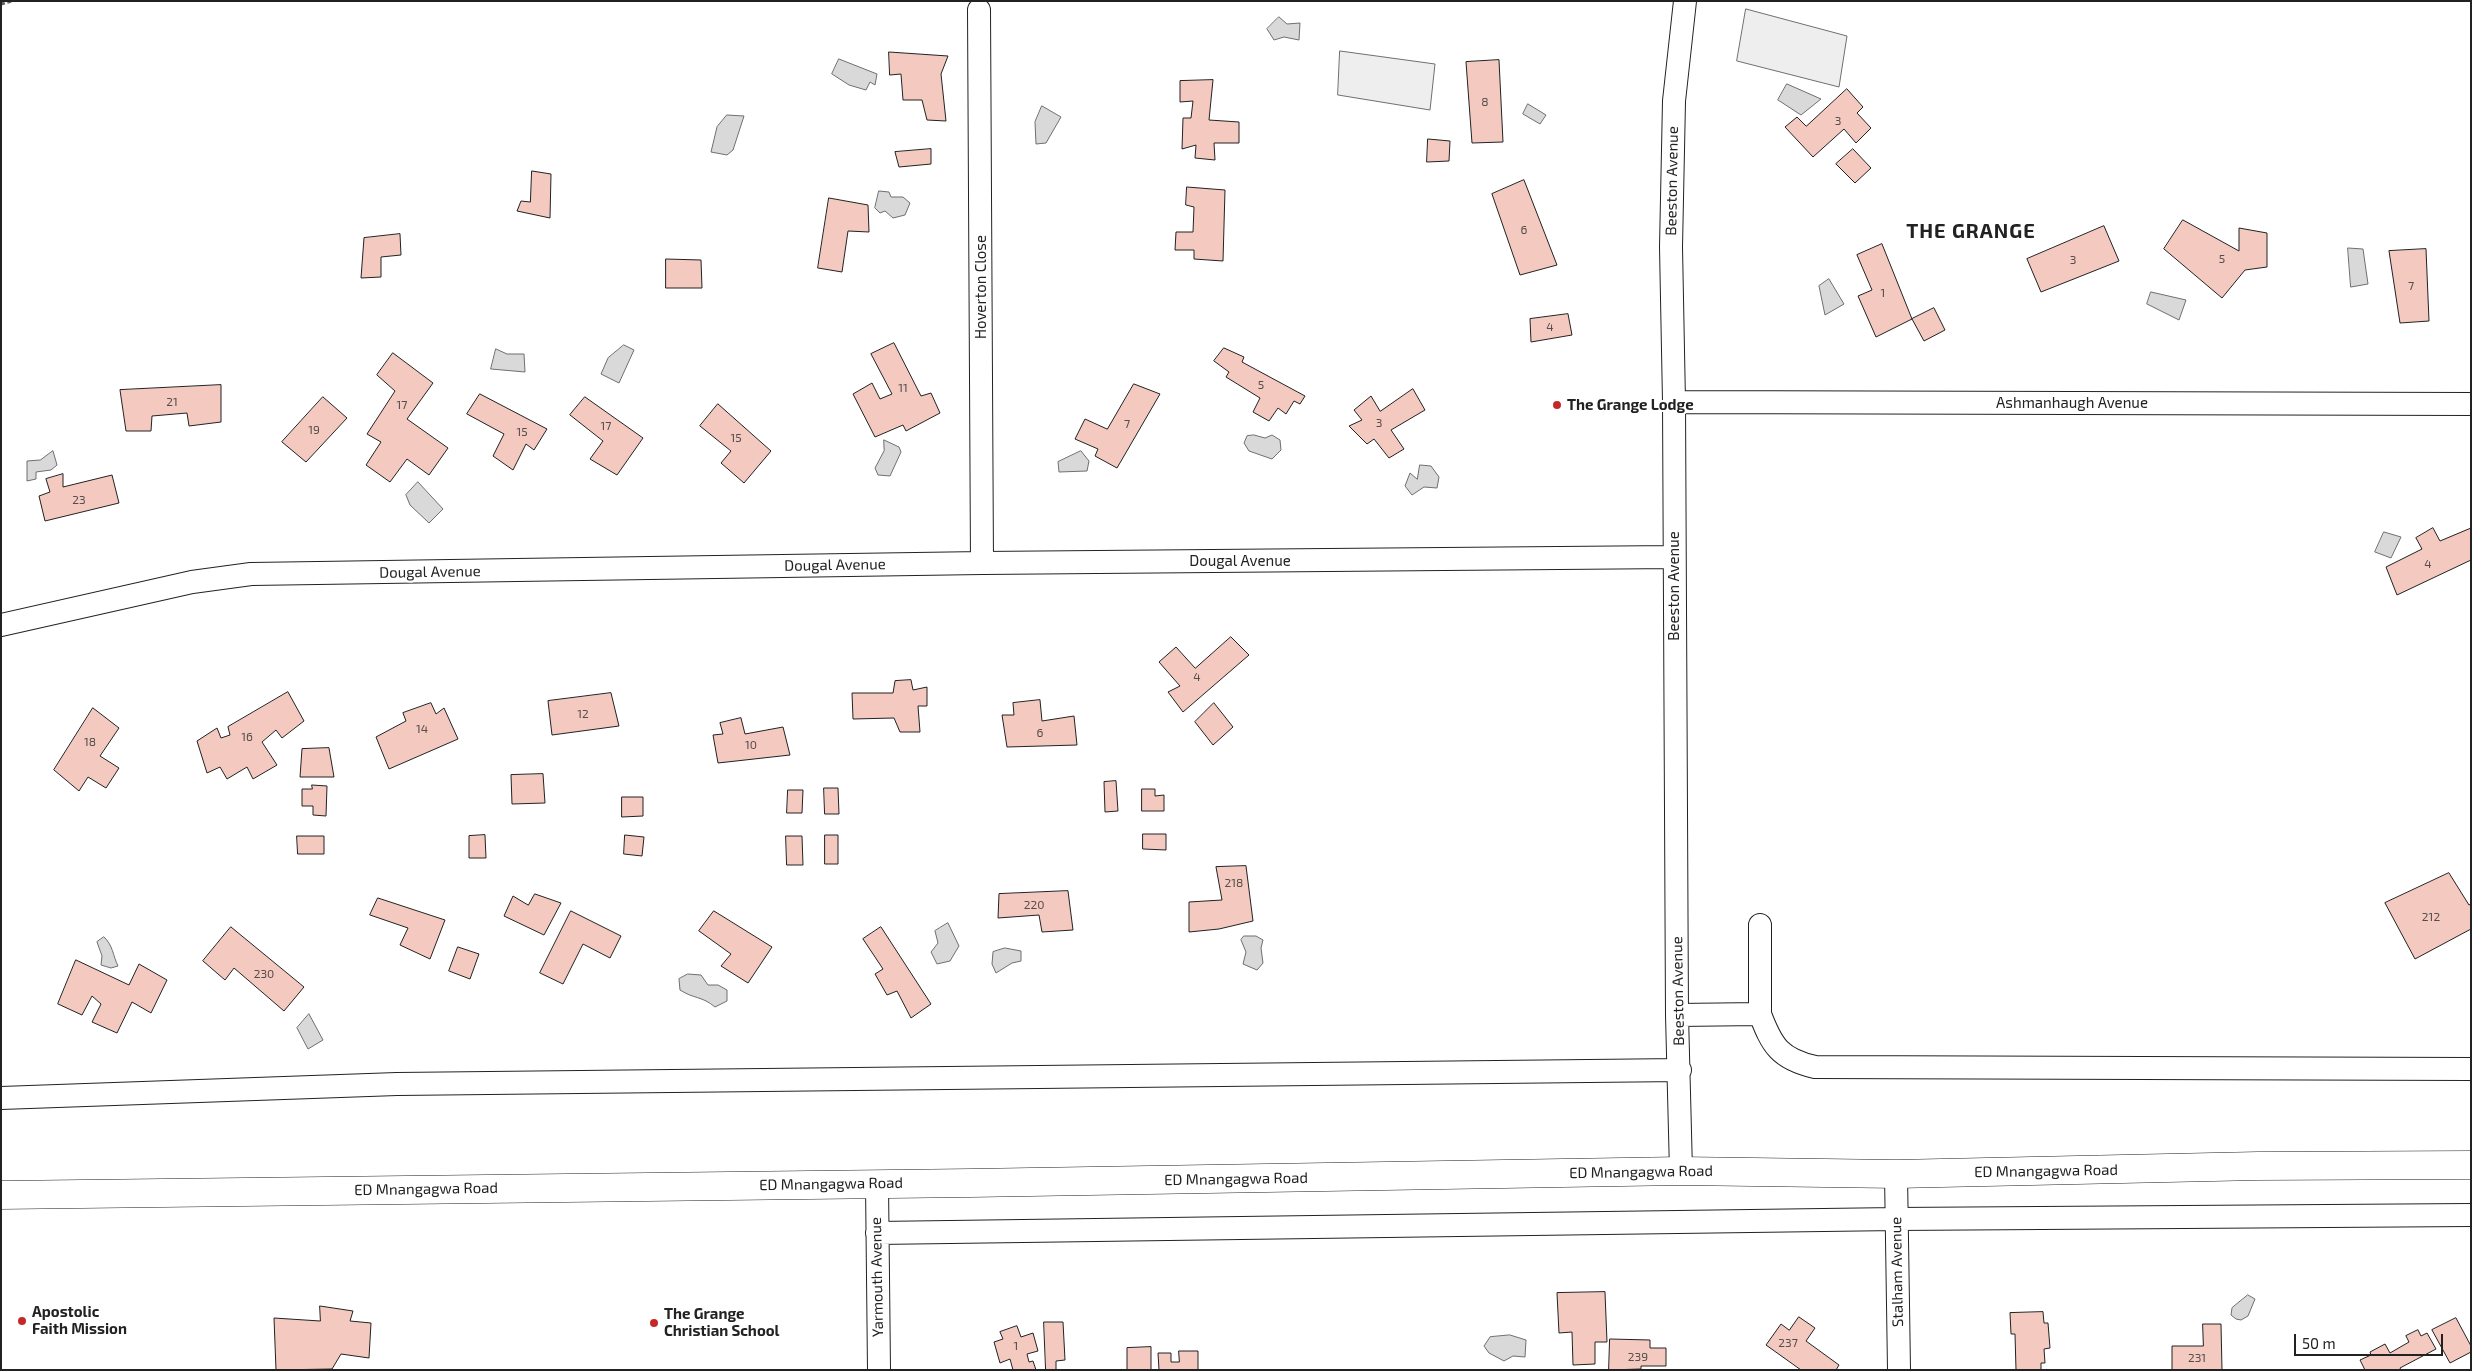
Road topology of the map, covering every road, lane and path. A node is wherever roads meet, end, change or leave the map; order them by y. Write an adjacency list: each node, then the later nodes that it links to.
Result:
1 (12, 1): 3 (path)
2 (1685, 1): 5 (street, Beeston Avenue)
3 (1, 4)
4 (979, 10): 8 (street, Hoverton Close)
5 (1674, 402): 6 (street, Ashmanhaugh Avenue); 7 (street, Beeston Avenue)
6 (2471, 404)
7 (1674, 558): 8 (street, Dougal Avenue); 12 (street, Beeston Avenue)
8 (982, 563): 9 (street, Dougal Avenue)
9 (1, 625)
10 (1760, 926): 11 (street)
11 (1760, 1014): 12 (street); 13 (street)
12 (1677, 1015): 14 (street, Beeston Avenue)
13 (2471, 1069)
14 (1680, 1070): 15 (street); 17 (street, Beeston Avenue)
15 (1, 1098)
16 (2471, 1165): 18 (highway, ED Mnangagwa Road)
17 (1681, 1171): 18 (highway, ED Mnangagwa Road); 19 (highway, ED Mnangagwa Road)
18 (1896, 1174): 22 (street, Stalham Avenue)
19 (877, 1184): 20 (highway, ED Mnangagwa Road); 23 (street, Yarmouth Avenue)
20 (1, 1195)
21 (2471, 1215): 22 (street)
22 (1896, 1219): 23 (street); 25 (street, Stalham Avenue)
23 (877, 1233): 24 (street, Yarmouth Avenue)
24 (879, 1370)
25 (1899, 1370)

